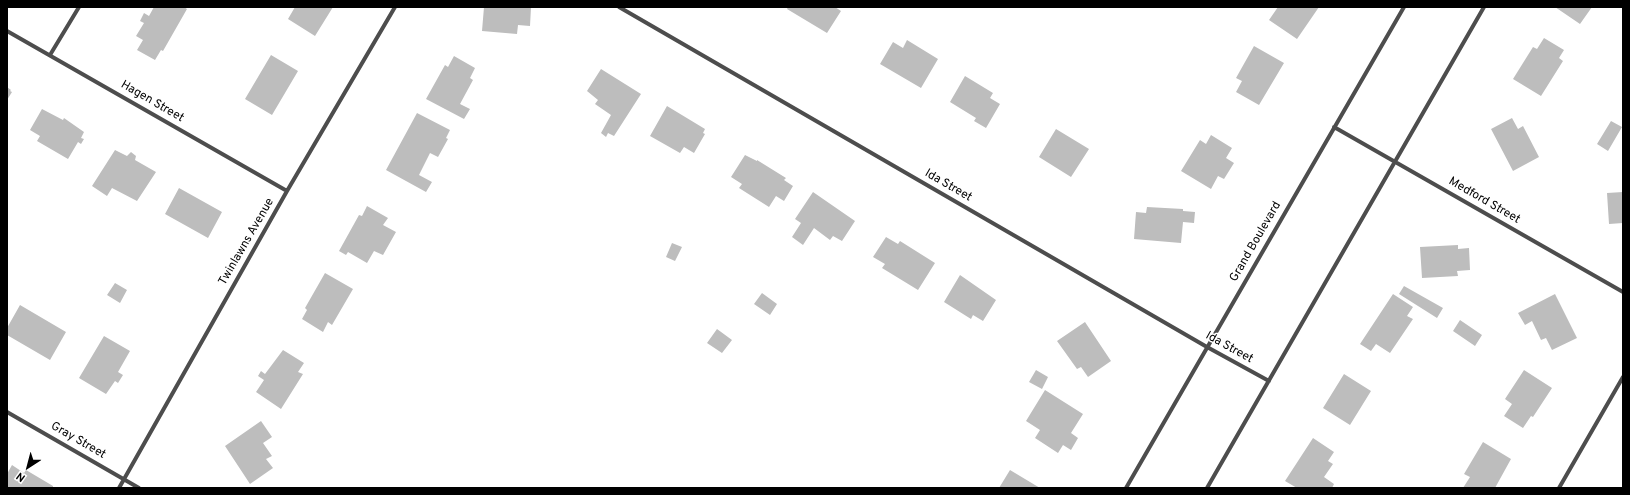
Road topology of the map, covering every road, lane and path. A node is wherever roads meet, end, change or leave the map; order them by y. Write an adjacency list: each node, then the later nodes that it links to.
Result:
1 (79, 7): 7 (street)
2 (395, 7): 10 (street, Twinlawns Avenue)
3 (619, 7): 12 (street, Ida Street)
4 (1404, 7): 8 (street, Grand Boulevard)
5 (1484, 7): 9 (street)
6 (7, 31): 7 (street, Hagen Street)
7 (50, 55): 10 (street, Hagen Street)
8 (1334, 127): 9 (street, Medford Street); 12 (street, Grand Boulevard)
9 (1394, 161): 11 (street, Medford Street); 14 (street)
10 (287, 191): 16 (street, Twinlawns Avenue)
11 (1623, 292)
12 (1207, 347): 14 (street, Ida Street); 19 (street, Grand Boulevard)
13 (1623, 377): 21 (street)
14 (1269, 381): 20 (street)
15 (7, 412): 16 (street, Gray Street)
16 (124, 479): 17 (street, Twinlawns Avenue); 18 (street, Gray Street)
17 (119, 488)
18 (138, 488)
19 (1126, 488)
20 (1207, 488)
21 (1559, 488)

